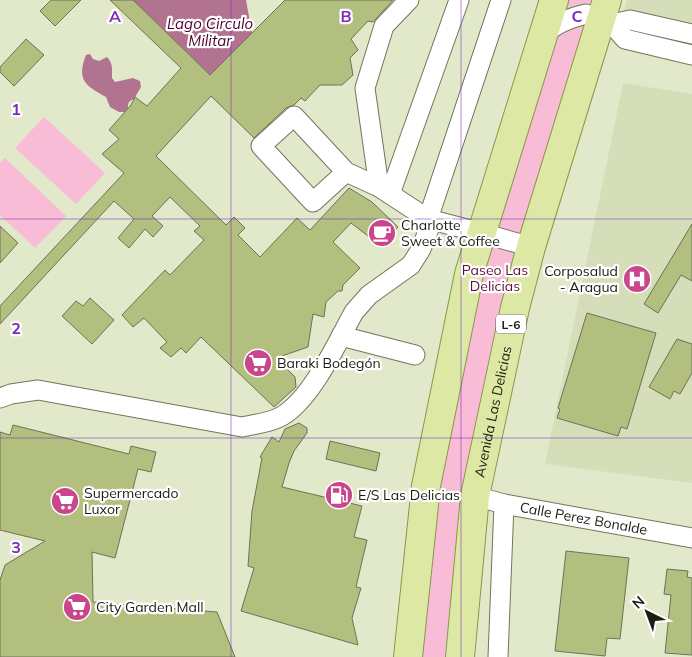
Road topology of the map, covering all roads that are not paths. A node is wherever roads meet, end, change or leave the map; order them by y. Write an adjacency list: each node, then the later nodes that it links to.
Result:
1 (409, 0): 10 (street)
2 (459, 0): 10 (street)
3 (501, 0): 11 (street)
4 (554, 0): 6 (main road)
5 (596, 12): 6 (street); 7 (street); 8 (street); 13 (main road, Avenida Las Delicias / L-6)
6 (545, 34): 12 (main road)
7 (692, 34)
8 (692, 55)
9 (346, 172): 9 (street); 10 (street)
10 (385, 191): 11 (street)
11 (430, 220): 12 (street); 14 (street)
12 (482, 233): 13 (street); 20 (main road)
13 (531, 247): 17 (main road, Avenida Las Delicias / L-6)
14 (341, 336): 15 (street); 16 (street)
15 (415, 355)
16 (0, 398)
17 (475, 496): 18 (street, Calle Perez Bonalde); 21 (main road, Avenida Las Delicias / L-6)
18 (504, 504): 19 (street, Calle Perez Bonalde); 22 (street)
19 (692, 538)
20 (408, 657)
21 (460, 657)
22 (498, 657)

